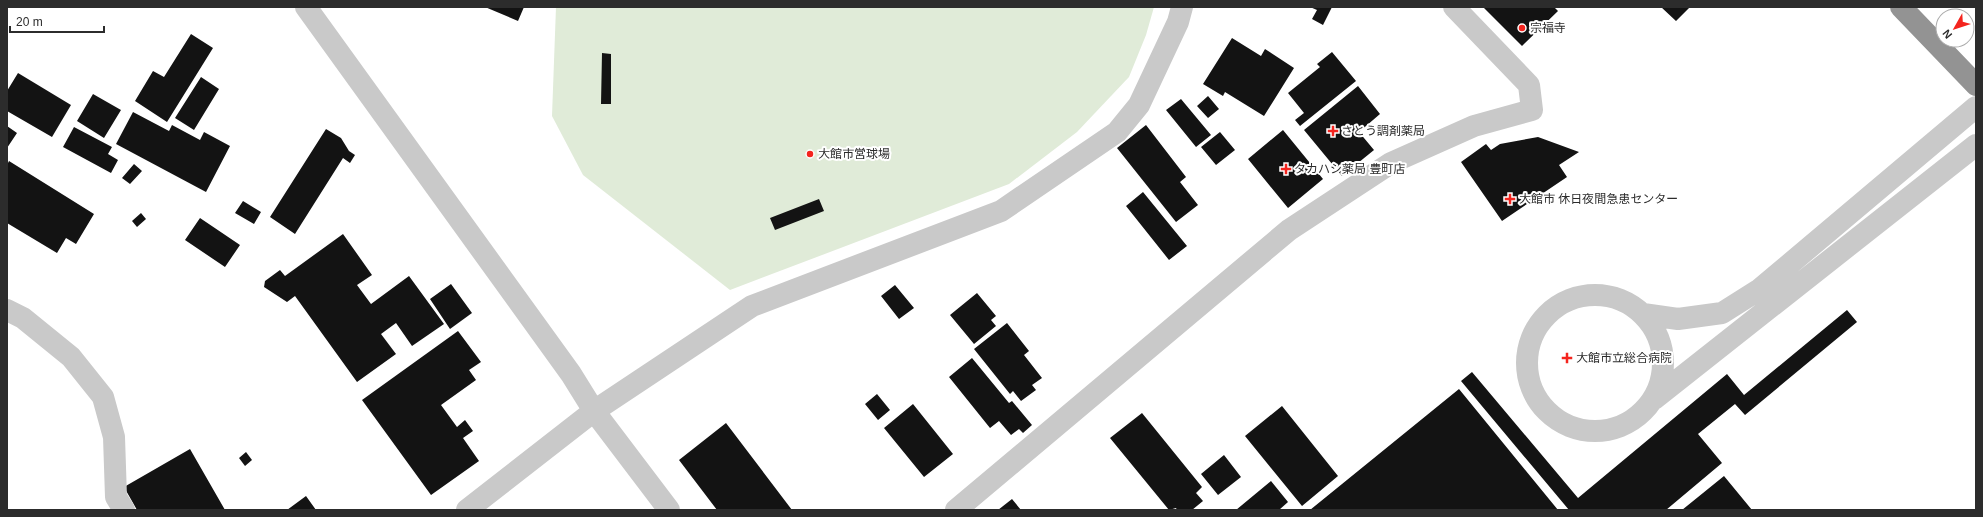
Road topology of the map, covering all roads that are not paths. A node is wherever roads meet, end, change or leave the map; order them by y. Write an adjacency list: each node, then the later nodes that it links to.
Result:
1 (306, 7): 11 (street)
2 (1182, 7): 11 (street)
3 (1454, 7): 15 (street)
4 (1901, 7): 5 (highway)
5 (1976, 85)
6 (1976, 107): 9 (street)
7 (1976, 145): 10 (street)
8 (7, 310): 12 (street)
9 (1643, 314): 10 (street); 10 (street)
10 (1651, 402)
11 (594, 411): 13 (street); 14 (street)
12 (124, 510)
13 (467, 510)
14 (669, 510)
15 (956, 510)

